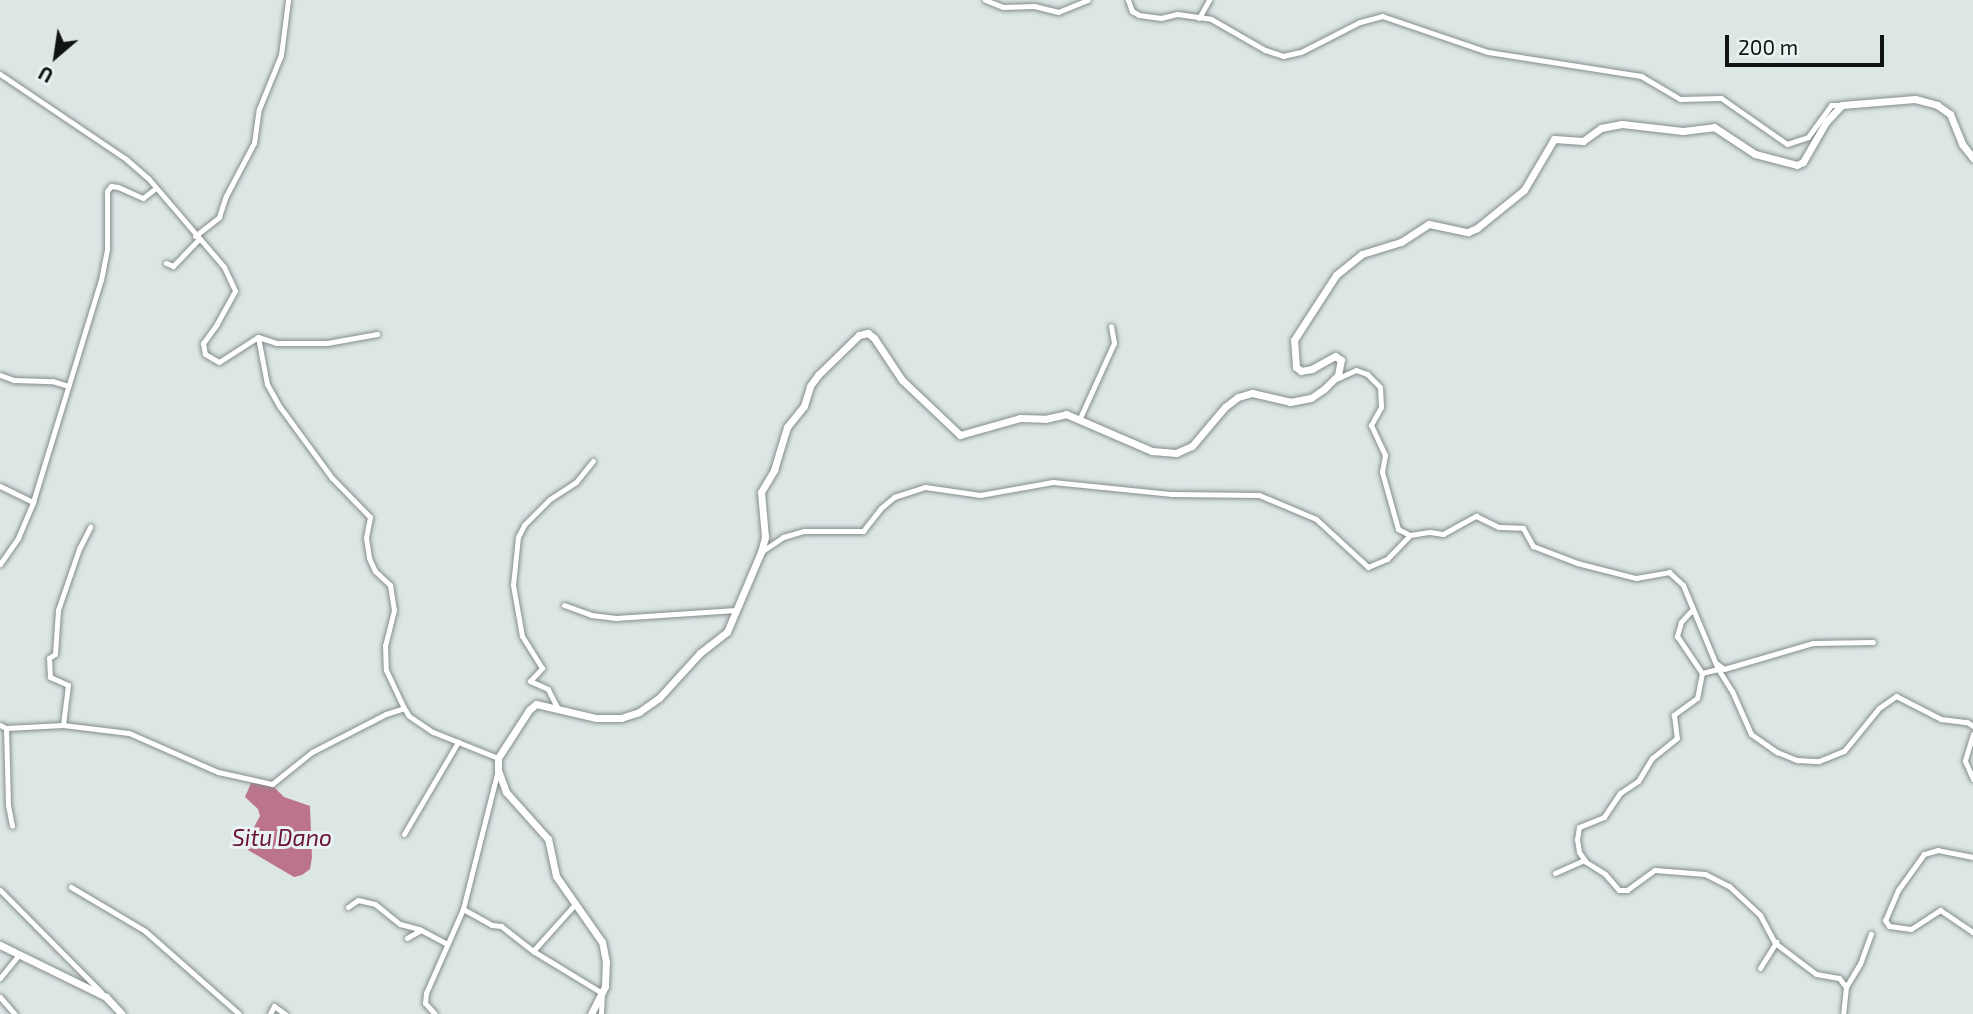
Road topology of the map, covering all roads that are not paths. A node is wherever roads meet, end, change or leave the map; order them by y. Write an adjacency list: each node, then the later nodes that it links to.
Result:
1 (288, 0): 11 (street)
2 (985, 0): 3 (street)
3 (1088, 0)
4 (1128, 0): 6 (street)
5 (1209, 0): 6 (street)
6 (1199, 18): 8 (street)
7 (0, 74): 10 (street)
8 (1842, 104): 9 (street); 17 (street)
9 (1973, 158)
10 (156, 188): 11 (street); 18 (street)
11 (197, 238): 12 (street); 15 (street)
12 (166, 263)
13 (1111, 326): 19 (street)
14 (377, 334): 15 (street)
15 (258, 337): 34 (street)
16 (0, 375): 18 (street)
17 (1334, 380): 19 (street); 24 (street)
18 (68, 386): 22 (street)
19 (1080, 418): 25 (street)
20 (593, 461): 35 (street)
21 (0, 486): 22 (street)
22 (33, 502): 26 (street)
23 (90, 527): 37 (street)
24 (1410, 535): 25 (street); 28 (street)
25 (761, 552): 29 (street)
26 (0, 564)
27 (564, 606): 29 (street)
28 (1693, 608): 31 (street); 33 (street)
29 (737, 610): 35 (street)
30 (1873, 642): 31 (street)
31 (1710, 651): 32 (street)
32 (1718, 669): 33 (street); 36 (street)
33 (1702, 673): 49 (street)
34 (404, 708): 37 (street); 40 (street)
35 (558, 709): 41 (street)
36 (1972, 724)
37 (62, 725): 38 (street)
38 (3, 726): 45 (street)
39 (1973, 733): 43 (street)
40 (458, 742): 41 (street); 47 (street)
41 (498, 758): 42 (street)
42 (498, 770): 53 (street); 55 (street)
43 (1973, 779)
44 (0, 800): 45 (street)
45 (8, 800): 46 (street)
46 (12, 826)
47 (404, 834)
48 (1973, 857): 57 (street)
49 (1584, 860): 50 (street); 60 (street)
50 (1555, 873)
51 (71, 887): 73 (street)
52 (0, 890): 70 (street)
53 (576, 903): 63 (street); 68 (street)
54 (348, 907): 56 (street)
55 (463, 909): 61 (street); 63 (street)
56 (421, 930): 59 (street); 61 (street)
57 (1973, 932)
58 (1871, 934): 67 (street)
59 (407, 938)
60 (1776, 942): 65 (street); 67 (street)
61 (447, 944): 76 (street)
62 (0, 945): 64 (street)
63 (533, 951): 68 (street)
64 (18, 956): 66 (street); 70 (street)
65 (1760, 968)
66 (0, 978)
67 (1846, 987): 79 (street)
68 (602, 993): 77 (street); 78 (street)
69 (0, 997): 71 (street)
70 (106, 997): 72 (street)
71 (15, 1014)
72 (122, 1014)
73 (239, 1014)
74 (270, 1014): 75 (street)
75 (285, 1014)
76 (435, 1014)
77 (592, 1014)
78 (601, 1014)
79 (1843, 1014)

